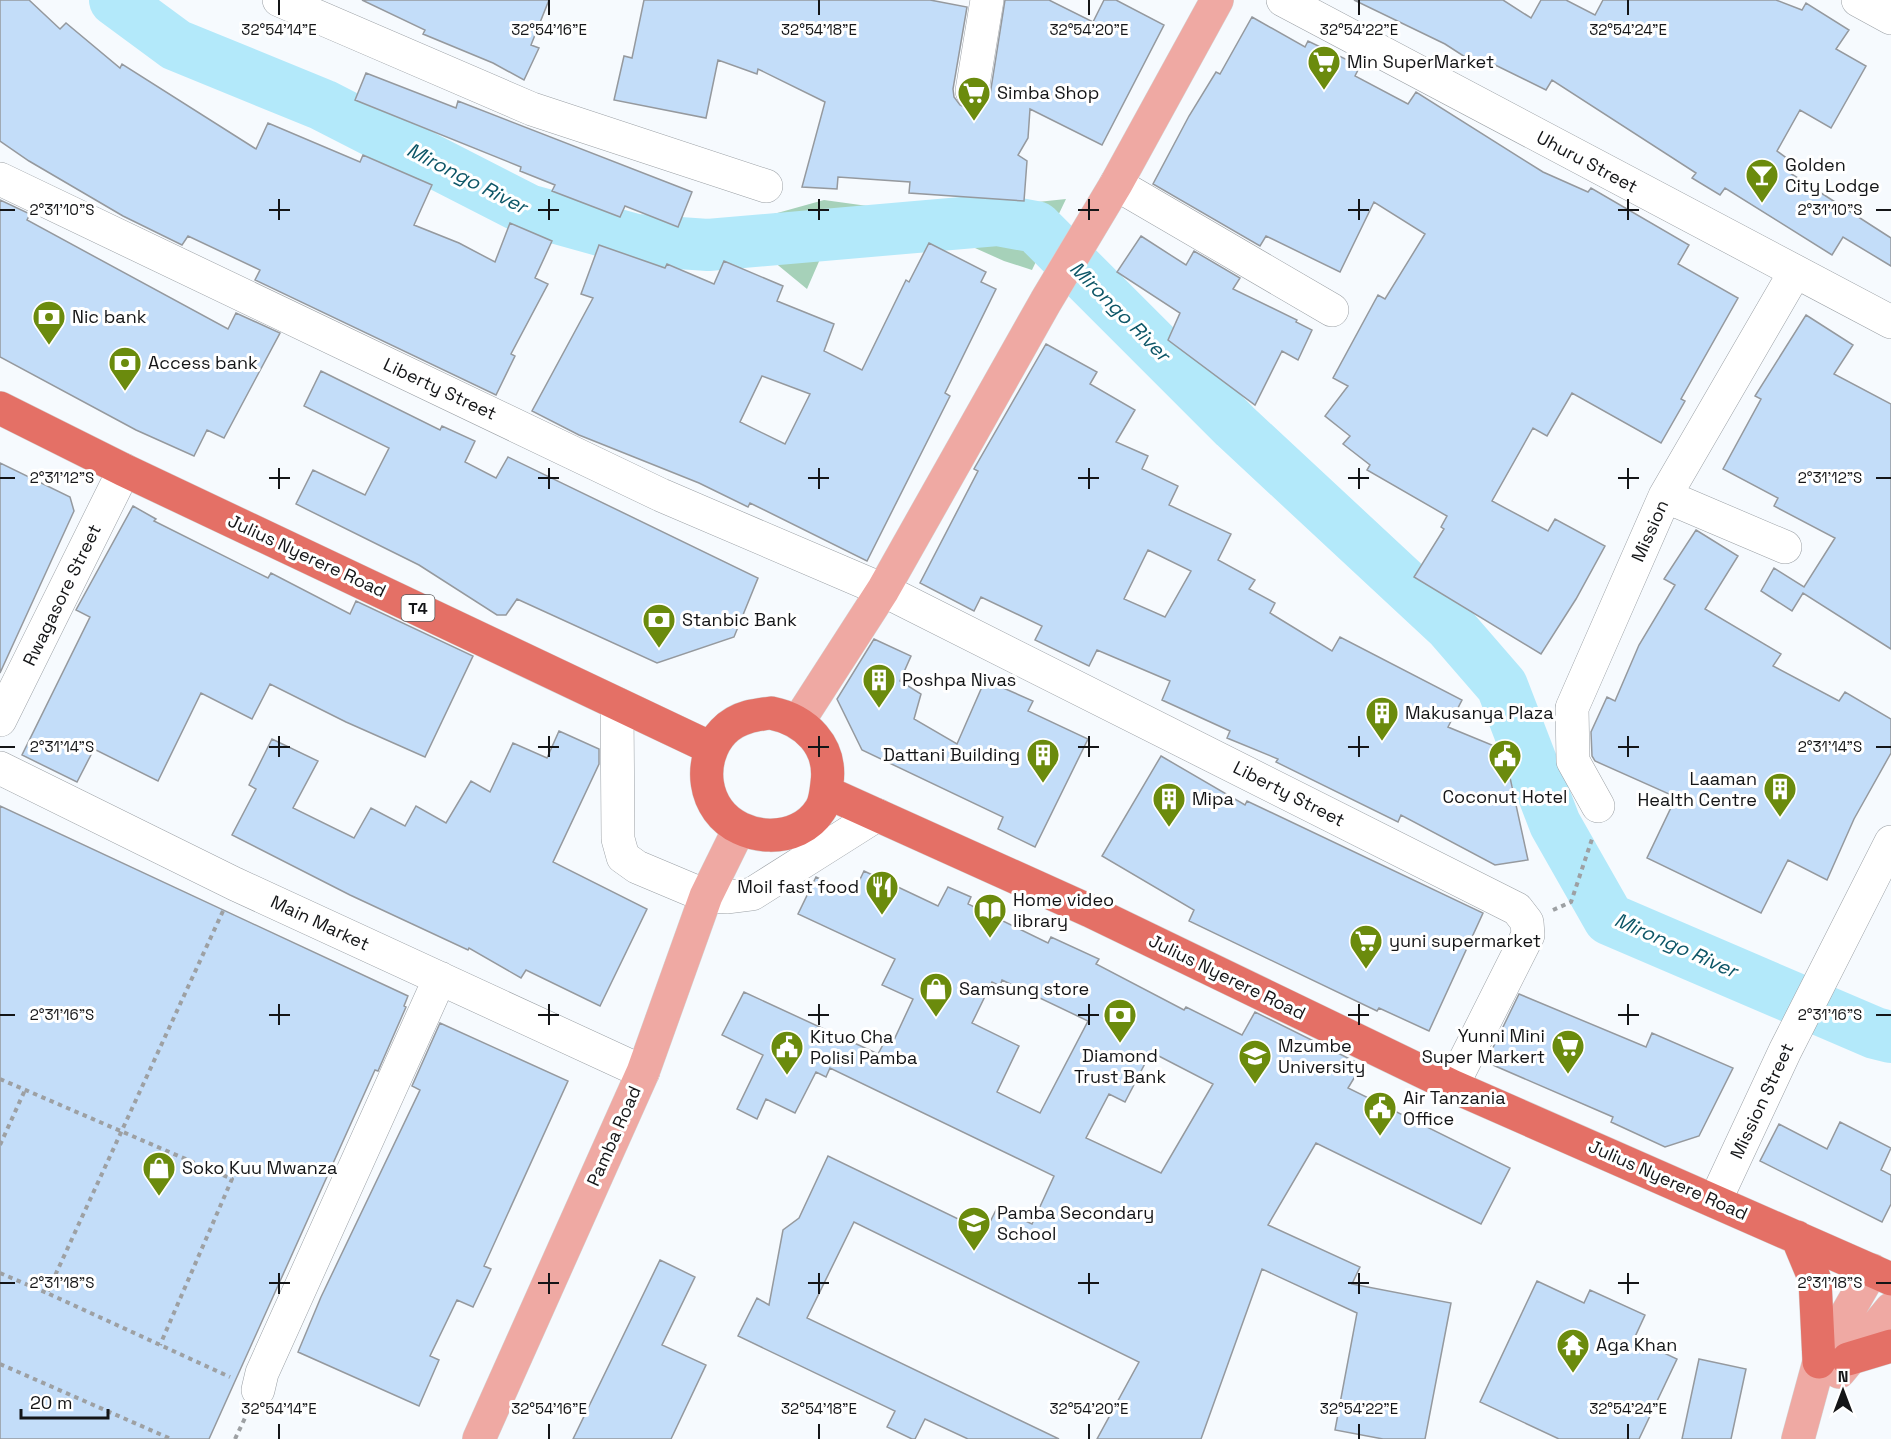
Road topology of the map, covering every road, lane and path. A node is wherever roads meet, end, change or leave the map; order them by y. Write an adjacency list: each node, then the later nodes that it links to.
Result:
1 (279, 0): 10 (street)
2 (987, 0): 7 (street)
3 (1217, 0): 9 (main road)
4 (1283, 0): 11 (street, Uhuru Street)
5 (1858, 0): 6 (street)
6 (1891, 18)
7 (972, 91)
8 (0, 179): 18 (street, Liberty Street)
9 (1116, 184): 12 (street); 18 (main road)
10 (766, 186)
11 (1795, 272): 13 (street, Uhuru Street); 16 (street, Mission)
12 (1332, 310)
13 (1891, 322)
14 (0, 408): 15 (highway, Julius Nyerere Road / T4)
15 (124, 470): 19 (highway, Julius Nyerere Road / T4); 20 (street, Rwagasore Street)
16 (1665, 496): 17 (street); 25 (street, Mission)
17 (1785, 547)
18 (884, 590): 21 (main road); 36 (street, Liberty Street)
19 (617, 704): 22 (highway, Julius Nyerere Road / T4); 31 (street)
20 (0, 720)
21 (798, 722): 22 (highway); 24 (highway)
22 (711, 748): 27 (highway)
23 (0, 768): 30 (street, Main Market)
24 (826, 792): 26 (highway, Julius Nyerere Road); 27 (highway)
25 (1598, 806)
26 (877, 815): 31 (street); 36 (highway, Julius Nyerere Road)
27 (739, 829): 31 (main road, Pamba Road)
28 (1593, 839): 32 (path)
29 (1891, 842): 40 (street, Mission Street)
30 (236, 884): 33 (street, Main Market); 38 (path)
31 (706, 896): 34 (main road, Pamba Road)
32 (1571, 902)
33 (440, 978): 34 (street, Main Market); 50 (street)
34 (642, 1072): 53 (main road, Pamba Road)
35 (0, 1079): 37 (path)
36 (1452, 1086): 40 (highway, Julius Nyerere Road)
37 (25, 1090): 38 (path); 39 (path)
38 (121, 1132): 44 (path); 46 (path)
39 (0, 1145)
40 (1714, 1201): 41 (highway, Julius Nyerere Road)
41 (1797, 1237): 43 (highway, Julius Nyerere Road); 48 (highway)
42 (0, 1273): 44 (path)
43 (1882, 1275): 48 (main road)
44 (46, 1293): 46 (path)
45 (1891, 1309): 48 (main road)
46 (160, 1345): 50 (path)
47 (1891, 1346): 48 (highway)
48 (1833, 1360): 54 (main road)
49 (0, 1364): 51 (path)
50 (258, 1390): 52 (path)
51 (171, 1439)
52 (235, 1439)
53 (479, 1439)
54 (1798, 1439)

